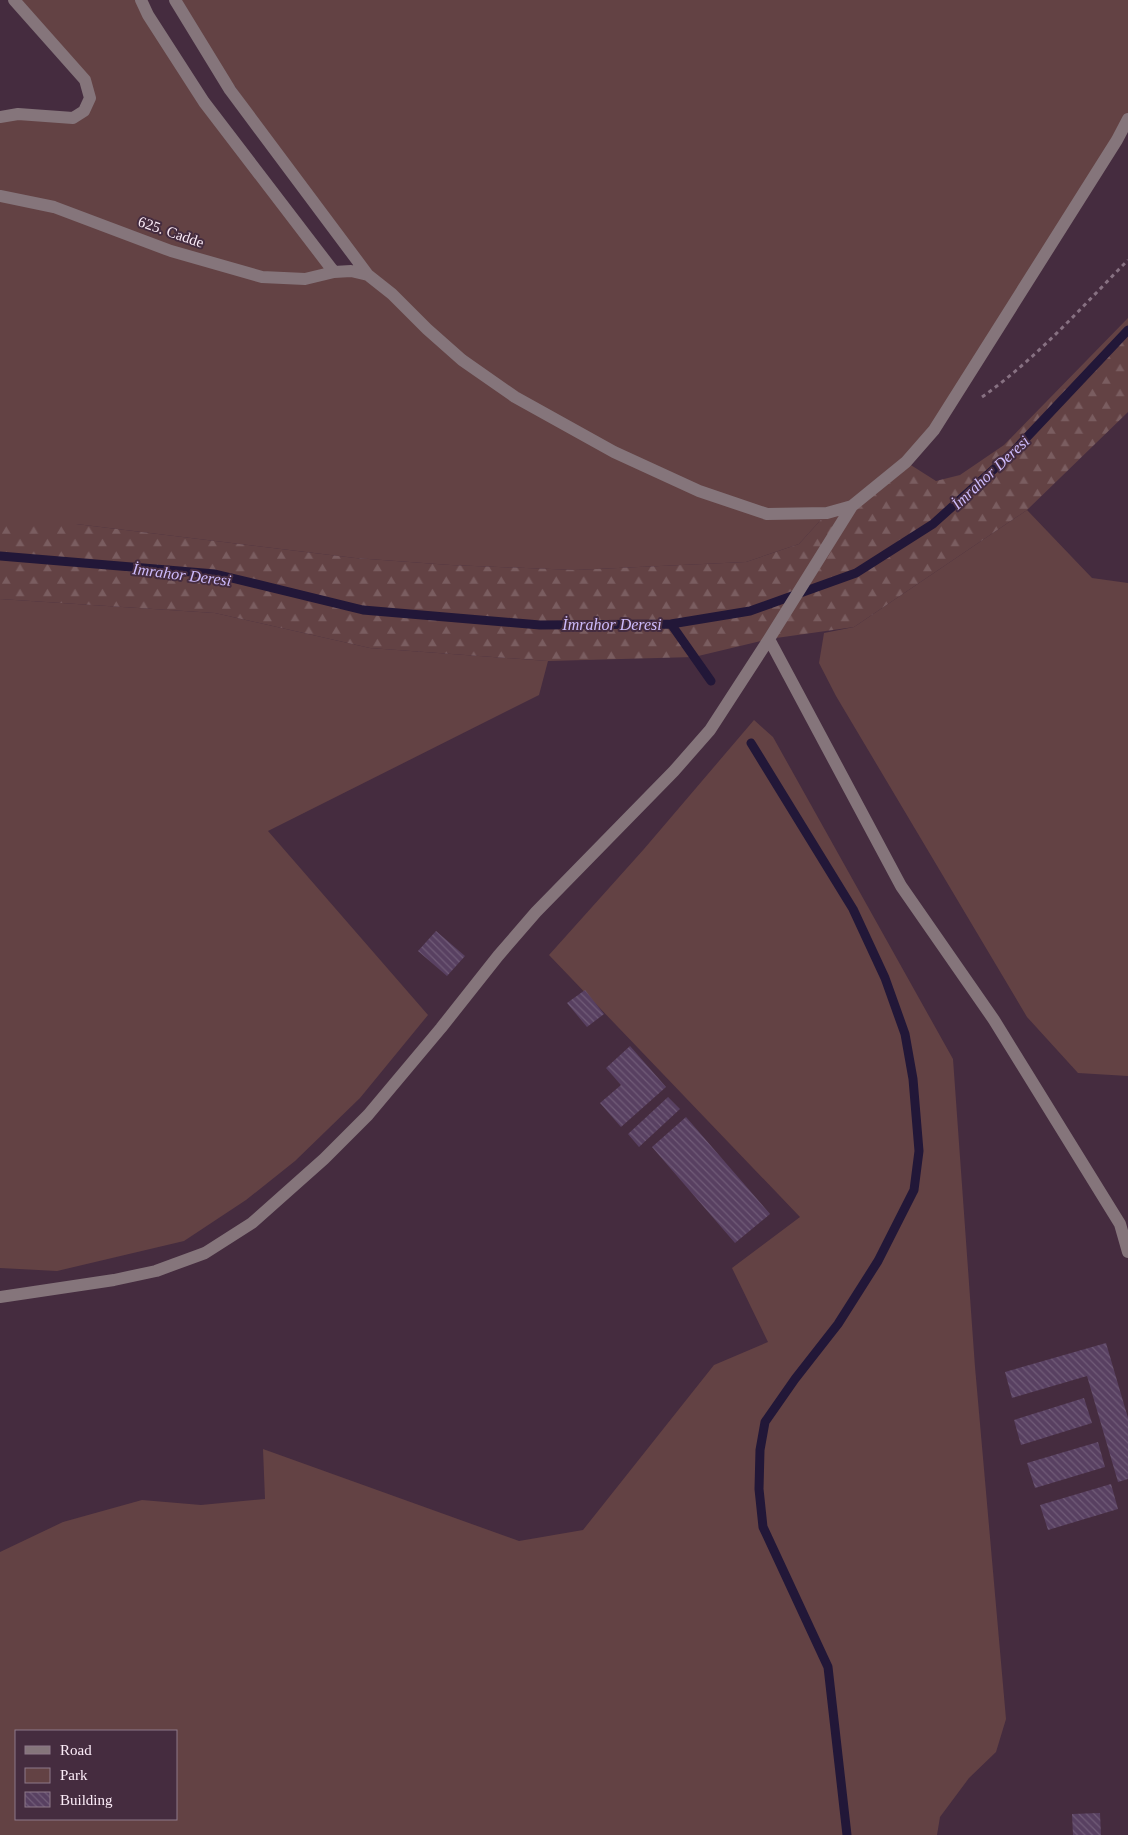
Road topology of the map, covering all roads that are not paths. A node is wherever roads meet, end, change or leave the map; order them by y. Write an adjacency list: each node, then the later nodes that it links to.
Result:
1 (14, 0): 4 (street)
2 (141, 0): 7 (street)
3 (175, 0): 8 (street)
4 (0, 117)
5 (1128, 119): 9 (street)
6 (0, 196): 7 (street, 625. Cadde)
7 (334, 272): 8 (street, 625. Cadde)
8 (368, 275): 9 (street)
9 (852, 506): 10 (street)
10 (769, 639): 11 (street); 12 (street)
11 (1128, 1252)
12 (0, 1297)

